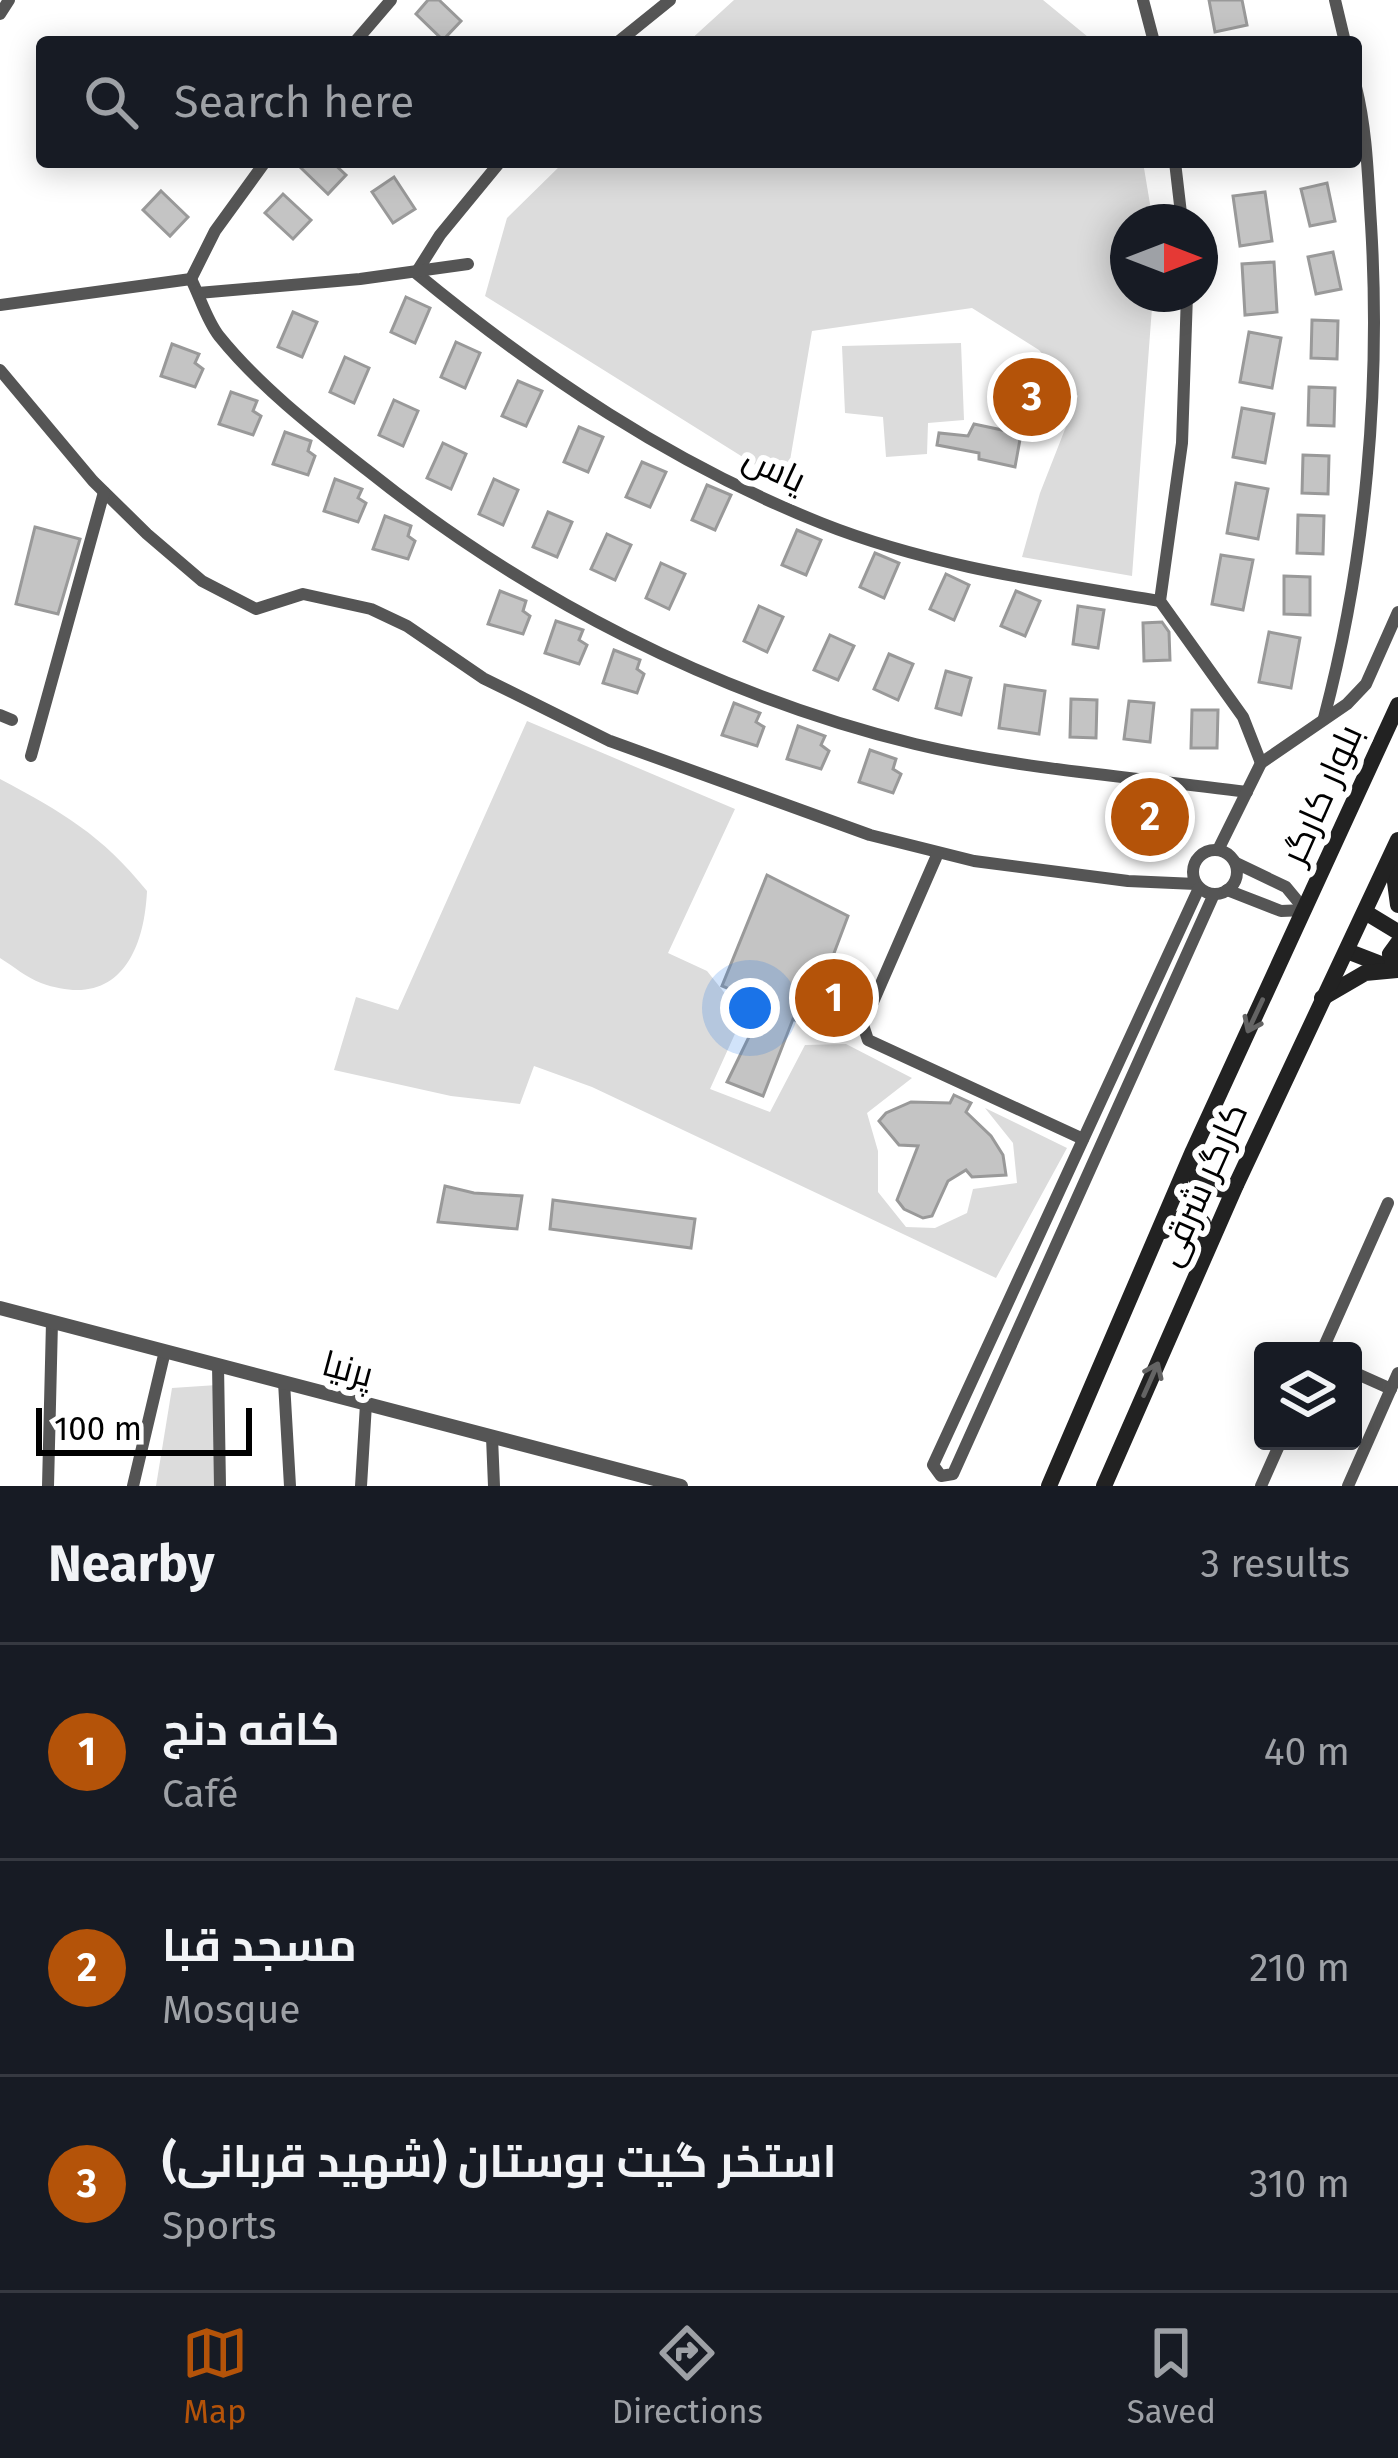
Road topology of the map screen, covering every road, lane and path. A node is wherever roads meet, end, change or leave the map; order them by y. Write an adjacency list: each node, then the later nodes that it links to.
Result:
1 (9, 0): 6 (street)
2 (391, 0): 7 (street)
3 (670, 0): 8 (street)
4 (1143, 0): 9 (street)
5 (1335, 0): 10 (street)
6 (0, 14)
7 (360, 36)
8 (625, 36)
9 (1152, 36)
10 (1344, 36)
11 (1362, 134): 26 (street)
12 (261, 168): 18 (street)
13 (495, 168): 17 (street)
14 (1176, 168): 15 (street)
15 (1180, 204)
16 (468, 264): 17 (street)
17 (416, 273): 18 (street); 23 (street, یاس)
18 (195, 286): 19 (street); 29 (street)
19 (0, 305)
20 (1186, 312): 23 (street)
21 (0, 370): 22 (street)
22 (104, 492): 27 (street); 32 (street)
23 (1160, 601): 28 (street)
24 (1398, 611): 26 (street)
25 (1398, 705): 37 (main road, بلوار کارگر)
26 (1324, 718): 28 (street)
27 (31, 756)
28 (1261, 763): 29 (street)
29 (1247, 792): 31 (street)
30 (1395, 847): 36 (main road); 38 (main road)
31 (1218, 850): 33 (street); 34 (street)
32 (938, 853): 34 (street); 44 (street)
33 (1236, 863): 35 (street); 37 (street)
34 (1198, 886): 35 (street); 44 (street)
35 (1221, 892): 37 (street); 44 (street)
36 (1398, 905)
37 (1305, 910): 45 (main road, کارگر شرقی, one-way to 45)
38 (1365, 912): 39 (main road); 41 (main road, کارگر شرقی)
39 (1398, 932)
40 (1398, 944): 42 (main road)
41 (1347, 952): 42 (main road); 43 (main road, کارگر شرقی)
42 (1398, 970): 43 (main road)
43 (1322, 998): 46 (main road, کارگر شرقی)
44 (1083, 1139)
45 (1193, 1150): 46 (main road); 48 (main road, کارگر شرقی)
46 (1236, 1185): 49 (main road, کارگر شرقی)
47 (1388, 1203): 52 (street)
48 (1156, 1238): 49 (main road); 70 (main road, کارگر شرقی)
49 (1203, 1258): 71 (main road, کارگر شرقی, one-way to 49)
50 (0, 1308): 51 (street, پرنیا)
51 (52, 1322): 53 (street, پرنیا); 63 (street)
52 (1326, 1342)
53 (165, 1351): 54 (street, پرنیا); 64 (street)
54 (218, 1365): 57 (street, پرنیا); 65 (street)
55 (1398, 1373): 58 (street)
56 (1362, 1376): 58 (street)
57 (284, 1382): 59 (street, پرنیا); 66 (street)
58 (1391, 1389): 73 (street)
59 (366, 1404): 60 (street, پرنیا); 67 (street)
60 (492, 1437): 62 (street, پرنیا); 68 (street)
61 (1277, 1450): 72 (street)
62 (630, 1479): 69 (street, پرنیا)
63 (48, 1486)
64 (133, 1486)
65 (220, 1486)
66 (290, 1486)
67 (362, 1486)
68 (494, 1486)
69 (681, 1486)
70 (1048, 1486)
71 (1104, 1486)
72 (1261, 1486)
73 (1348, 1486)

